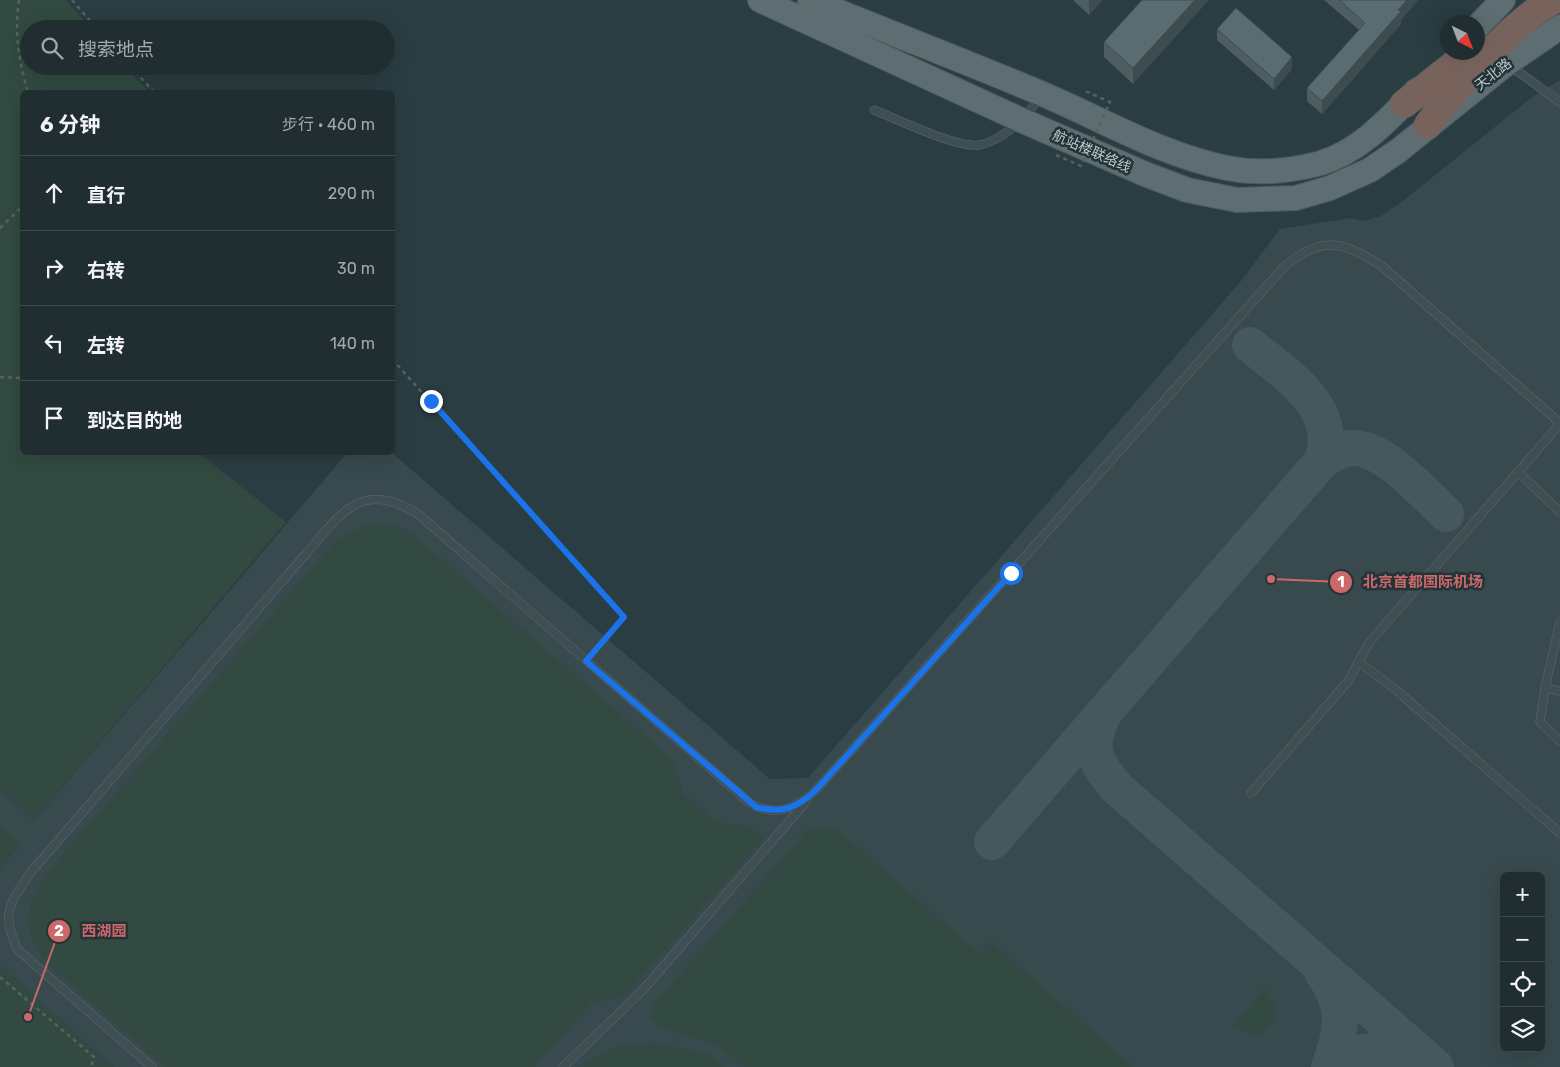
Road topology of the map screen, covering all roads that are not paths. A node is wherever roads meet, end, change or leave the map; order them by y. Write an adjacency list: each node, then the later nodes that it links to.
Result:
1 (760, 0): 15 (main road, 航站楼联络线)
2 (810, 0): 11 (main road)
3 (1554, 0): 4 (highway)
4 (1515, 9): 5 (main road); 7 (highway); 16 (highway)
5 (1485, 23)
6 (1560, 27): 10 (main road, 天北路)
7 (1485, 38)
8 (1445, 60): 13 (main road)
9 (1460, 60): 13 (highway)
10 (1506, 64): 12 (lane); 16 (main road, 天北路)
11 (1044, 95): 13 (main road); 15 (lane)
12 (1560, 102)
13 (1404, 104)
14 (874, 110): 15 (lane)
15 (1021, 120): 16 (main road, 航站楼联络线)
16 (1428, 125)
17 (1560, 423): 18 (lane); 25 (lane)
18 (1518, 472): 19 (lane); 21 (lane)
19 (1560, 512)
20 (1560, 622): 22 (lane)
21 (1359, 662): 26 (lane); 27 (lane)
22 (1544, 688): 23 (lane); 24 (lane)
23 (1560, 692)
24 (1560, 741)
25 (816, 790): 28 (lane); 29 (lane)
26 (1251, 793)
27 (1560, 833)
28 (152, 1067)
29 (563, 1067)

